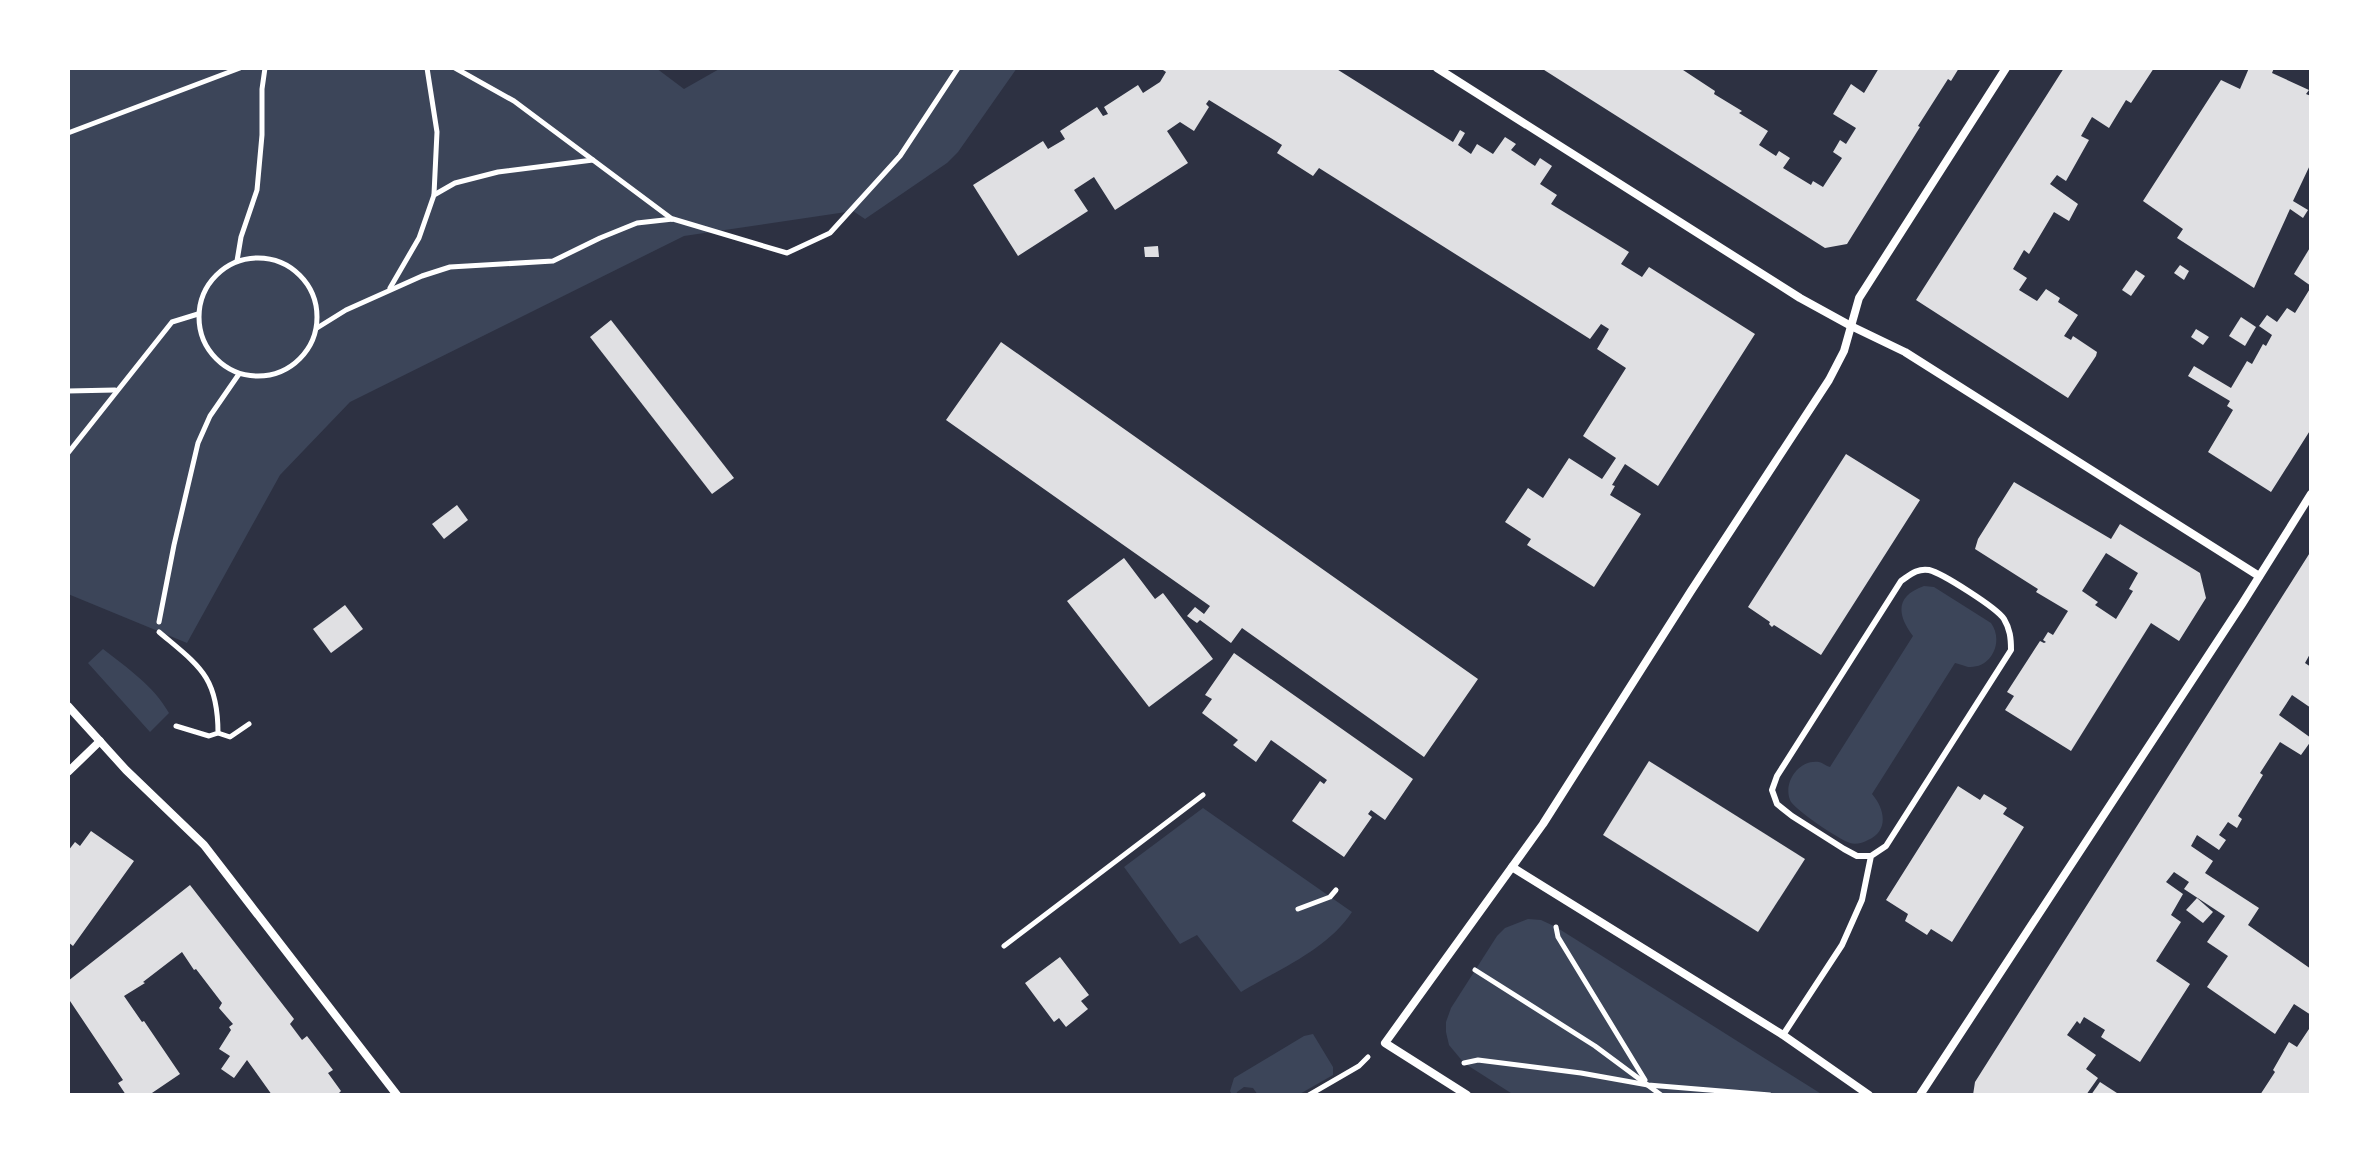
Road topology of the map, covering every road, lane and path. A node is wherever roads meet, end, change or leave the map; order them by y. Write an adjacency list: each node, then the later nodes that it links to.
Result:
1 (240, 68): 8 (path)
2 (265, 68): 12 (path)
3 (427, 68): 10 (path)
4 (455, 68): 9 (path)
5 (958, 68): 11 (path)
6 (1437, 68): 15 (street)
7 (2006, 68): 15 (street)
8 (68, 133)
9 (593, 160): 10 (path); 11 (path)
10 (434, 195): 13 (path)
11 (673, 219): 13 (path)
12 (237, 261): 14 (path); 16 (path)
13 (390, 289): 16 (path)
14 (198, 314): 17 (path); 18 (path)
15 (1851, 326): 22 (street); 33 (street)
16 (317, 328): 17 (path)
17 (239, 374): 23 (path)
18 (116, 390): 19 (path); 20 (path)
19 (68, 391)
20 (68, 453)
21 (2311, 494): 22 (street)
22 (2259, 576): 51 (street)
23 (159, 622)
24 (159, 632): 28 (path)
25 (69, 710): 29 (street)
26 (249, 724): 28 (path)
27 (176, 726): 28 (path)
28 (218, 733)
29 (100, 741): 30 (street); 44 (street)
30 (68, 772)
31 (1203, 795): 37 (path)
32 (1871, 856): 32 (lane); 39 (lane)
33 (1512, 867): 39 (street); 40 (street)
34 (1336, 890): 35 (path)
35 (1298, 909)
36 (1556, 927): 42 (path)
37 (1004, 946)
38 (1475, 970): 42 (path)
39 (1783, 1035): 50 (street)
40 (1385, 1043): 45 (path); 46 (street)
41 (1464, 1063): 42 (path)
42 (1648, 1085): 43 (path); 47 (path); 48 (path)
43 (1747, 1094): 49 (path)
44 (397, 1095)
45 (1309, 1095)
46 (1467, 1095)
47 (1654, 1095)
48 (1661, 1095)
49 (1770, 1095)
50 (1869, 1095)
51 (1920, 1095)

